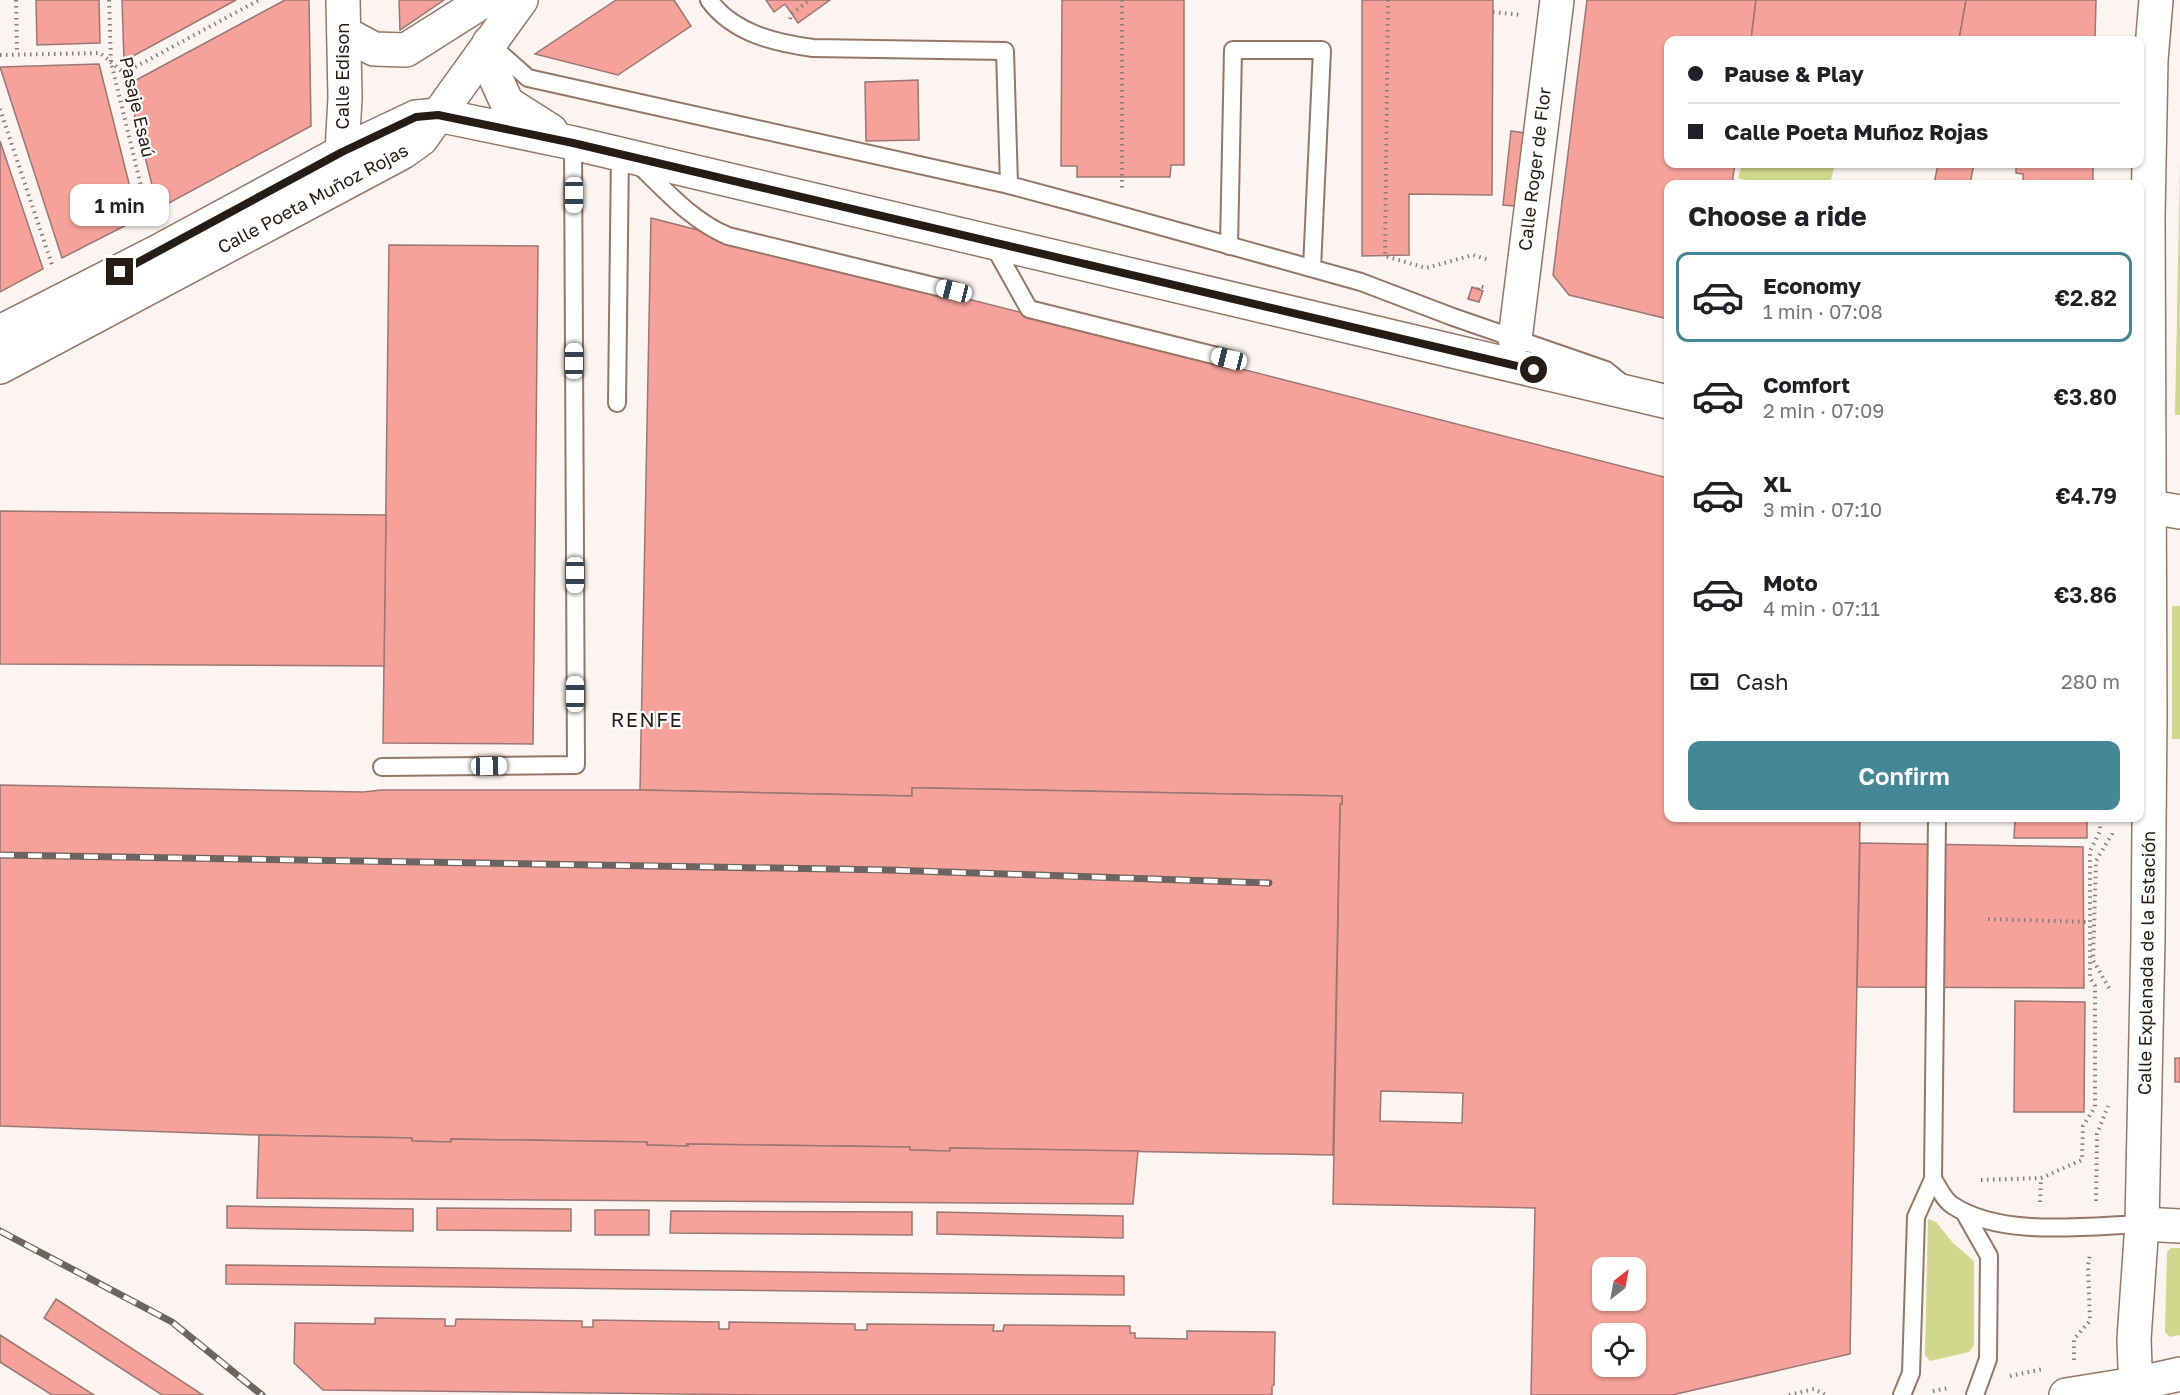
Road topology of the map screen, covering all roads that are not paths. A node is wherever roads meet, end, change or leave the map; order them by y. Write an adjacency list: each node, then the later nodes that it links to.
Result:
1 (343, 0): 7 (street, Calle Edison)
2 (486, 0): 7 (street)
3 (521, 0): 8 (street)
4 (709, 0): 13 (lane)
5 (1557, 0): 19 (street, Calle Roger de Flor)
6 (2156, 0): 24 (street, Calle Explanada de la Estación)
7 (344, 33): 11 (street, Calle Edison)
8 (489, 43): 9 (street); 10 (street); 13 (lane)
9 (438, 115): 10 (street); 11 (street, Calle Poeta Muñoz Rojas); 21 (street, Calle Poeta Muñoz Rojas)
10 (573, 143): 12 (street); 25 (lane)
11 (342, 152): 18 (street, Calle Poeta Muñoz Rojas)
12 (625, 155): 14 (street); 17 (lane); 23 (lane)
13 (1009, 185): 15 (lane)
14 (991, 241): 20 (lane); 22 (street)
15 (1229, 246): 16 (lane); 16 (lane)
16 (1312, 268): 19 (lane)
17 (954, 291)
18 (0, 332)
19 (1515, 339): 22 (lane)
20 (1229, 359)
21 (0, 367)
22 (1653, 398)
23 (617, 403)
24 (2156, 507): 29 (street, Calle Explanada de la Estación)
25 (382, 767)
26 (1937, 822): 27 (lane)
27 (1933, 1179): 28 (lane); 34 (lane)
28 (1964, 1212): 29 (lane); 35 (lane)
29 (2142, 1224): 30 (street); 32 (street, Calle Explanada de la Estación)
30 (2180, 1226)
31 (2180, 1374): 32 (street)
32 (2136, 1390): 33 (street)
33 (2072, 1394)
34 (1902, 1395)
35 (1975, 1395)

